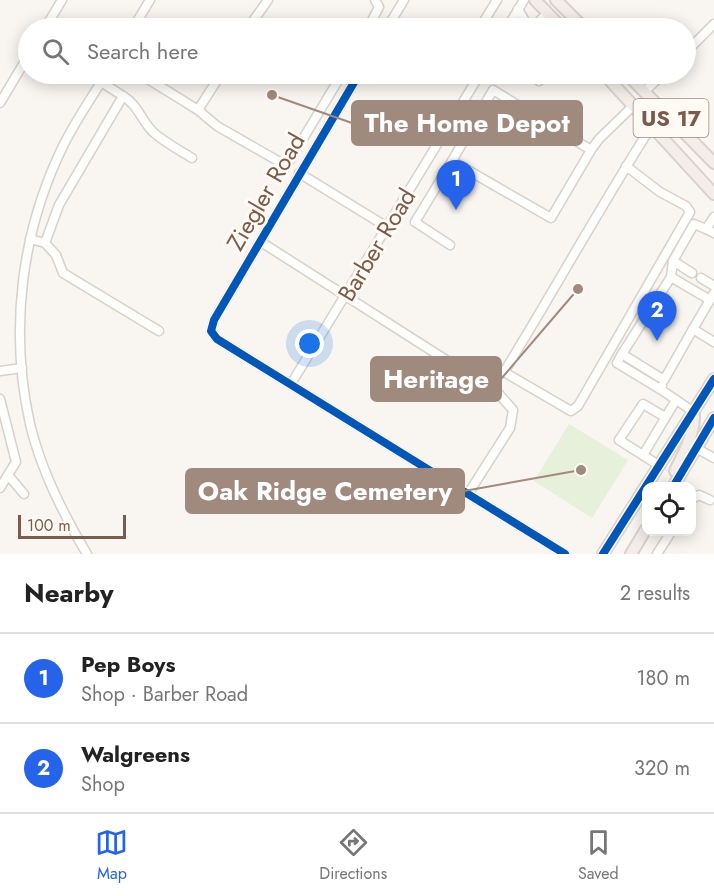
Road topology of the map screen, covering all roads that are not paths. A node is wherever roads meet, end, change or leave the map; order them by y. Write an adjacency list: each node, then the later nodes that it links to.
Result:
1 (62, 0): 12 (street)
2 (150, 0): 13 (street)
3 (268, 0): 14 (street)
4 (375, 0): 15 (street)
5 (404, 0): 16 (street)
6 (497, 0): 17 (street)
7 (524, 0): 10 (street)
8 (535, 0): 11 (main road)
9 (556, 0): 22 (main road)
10 (518, 9): 18 (street); 19 (street)
11 (548, 13): 20 (street); 21 (main road)
12 (51, 18)
13 (139, 18)
14 (255, 18)
15 (373, 18)
16 (393, 18)
17 (485, 18)
18 (513, 18)
19 (524, 18)
20 (542, 18)
21 (553, 18)
22 (574, 18)
23 (714, 24): 24 (street)
24 (696, 42)
25 (18, 73): 38 (street)
26 (100, 84): 52 (street)
27 (104, 84): 37 (street)
28 (156, 84): 40 (street)
29 (214, 84): 40 (street)
30 (336, 84): 40 (street)
31 (353, 84): 47 (street, Ziegler Road)
32 (474, 84): 50 (street, Barber Road)
33 (613, 84): 39 (main road, US 17)
34 (637, 84): 36 (main road, US 17)
35 (653, 84): 36 (street)
36 (645, 92): 45 (main road, US 17)
37 (123, 96): 43 (street); 54 (street)
38 (0, 103)
39 (633, 106): 41 (main road, US 17); 42 (street)
40 (198, 110)
41 (651, 127): 46 (street); 48 (main road, US 17)
42 (591, 150): 44 (street); 44 (street)
43 (192, 158)
44 (452, 160): 55 (street)
45 (714, 164)
46 (626, 166): 46 (street)
47 (299, 173): 50 (street); 53 (street, Ziegler Road)
48 (714, 194)
49 (714, 217): 51 (street)
50 (387, 227): 61 (street, Barber Road)
51 (710, 231): 56 (street)
52 (30, 239): 54 (street); 67 (street)
53 (261, 242): 61 (street); 71 (street, Ziegler Road)
54 (45, 243): 64 (street)
55 (450, 244)
56 (673, 261): 57 (street); 58 (street)
57 (692, 273)
58 (671, 277): 62 (street); 66 (street)
59 (701, 278): 60 (street)
60 (714, 286)
61 (346, 297): 71 (street, Barber Road); 87 (street)
62 (712, 297): 63 (street)
63 (693, 329): 65 (street); 70 (street)
64 (159, 331)
65 (714, 342)
66 (621, 354): 70 (street); 72 (street)
67 (22, 368): 68 (street); 92 (street)
68 (0, 371)
69 (714, 379): 75 (main road)
70 (664, 380): 72 (street)
71 (291, 384): 87 (street)
72 (660, 389): 74 (street)
73 (0, 399): 82 (street)
74 (676, 400): 75 (street); 76 (street)
75 (694, 412): 81 (main road); 83 (main road)
76 (665, 417): 79 (street); 79 (street)
77 (714, 418): 78 (main road)
78 (696, 448): 80 (street); 84 (main road)
79 (643, 455): 81 (street)
80 (714, 458)
81 (660, 466): 94 (main road)
82 (8, 475): 85 (street); 86 (street)
83 (672, 482)
84 (673, 482)
85 (0, 489)
86 (24, 494)
87 (468, 494): 93 (street)
88 (696, 497): 89 (street)
89 (710, 500)
90 (642, 536): 95 (main road)
91 (668, 536): 96 (street)
92 (87, 554)
93 (565, 554)
94 (603, 554)
95 (631, 554)
96 (657, 554)

